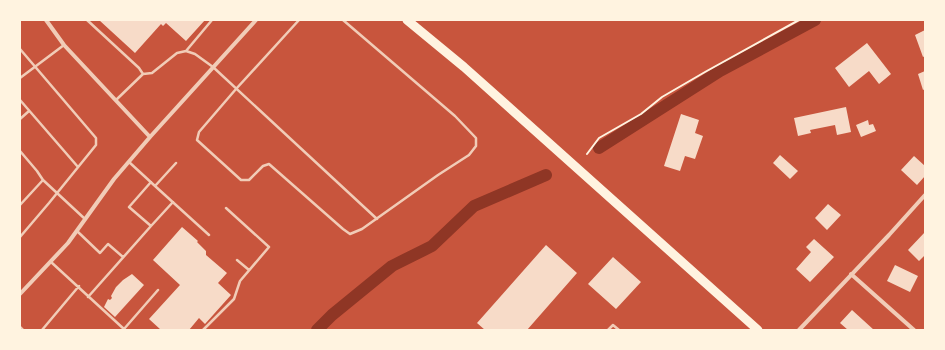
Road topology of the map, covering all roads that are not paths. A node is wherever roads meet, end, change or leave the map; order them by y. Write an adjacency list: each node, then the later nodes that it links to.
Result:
1 (46, 20): 8 (street)
2 (87, 20): 13 (lane)
3 (212, 20): 10 (lane)
4 (256, 20): 12 (street)
5 (299, 20): 15 (lane)
6 (343, 20): 34 (lane)
7 (407, 20): 55 (main road)
8 (64, 45): 11 (lane); 17 (street)
9 (20, 49): 11 (lane)
10 (186, 51): 12 (lane); 13 (lane)
11 (35, 67): 14 (lane); 24 (lane)
12 (213, 68): 15 (lane); 20 (street)
13 (143, 74): 17 (lane)
14 (20, 78)
15 (236, 89): 34 (lane); 34 (lane)
16 (20, 100): 18 (lane)
17 (116, 100): 20 (street)
18 (29, 110): 19 (lane); 24 (lane)
19 (20, 118)
20 (150, 137): 22 (street)
21 (20, 151): 25 (lane)
22 (129, 162): 26 (lane); 33 (street)
23 (176, 163): 27 (lane)
24 (78, 167): 28 (lane)
25 (43, 180): 28 (lane); 31 (lane)
26 (151, 182): 27 (lane); 35 (lane)
27 (155, 186): 30 (lane)
28 (57, 193): 33 (lane); 38 (lane)
29 (925, 195): 43 (street)
30 (173, 202): 35 (lane); 37 (lane)
31 (20, 205)
32 (226, 208): 42 (lane)
33 (86, 219): 36 (street)
34 (377, 219)
35 (151, 226): 39 (lane)
36 (77, 231): 39 (lane); 41 (street)
37 (209, 235)
38 (20, 237)
39 (123, 258): 47 (lane)
40 (237, 260): 42 (lane)
41 (51, 262): 44 (lane); 46 (street)
42 (249, 270): 52 (lane)
43 (851, 274): 56 (street); 57 (street)
44 (79, 286): 47 (lane); 50 (lane)
45 (158, 290): 51 (lane)
46 (20, 294)
47 (88, 297): 51 (lane)
48 (20, 327): 49 (lane)
49 (23, 330)
50 (42, 330)
51 (125, 330)
52 (203, 330)
53 (608, 330): 54 (lane)
54 (619, 330)
55 (758, 330)
56 (799, 330)
57 (914, 330)

